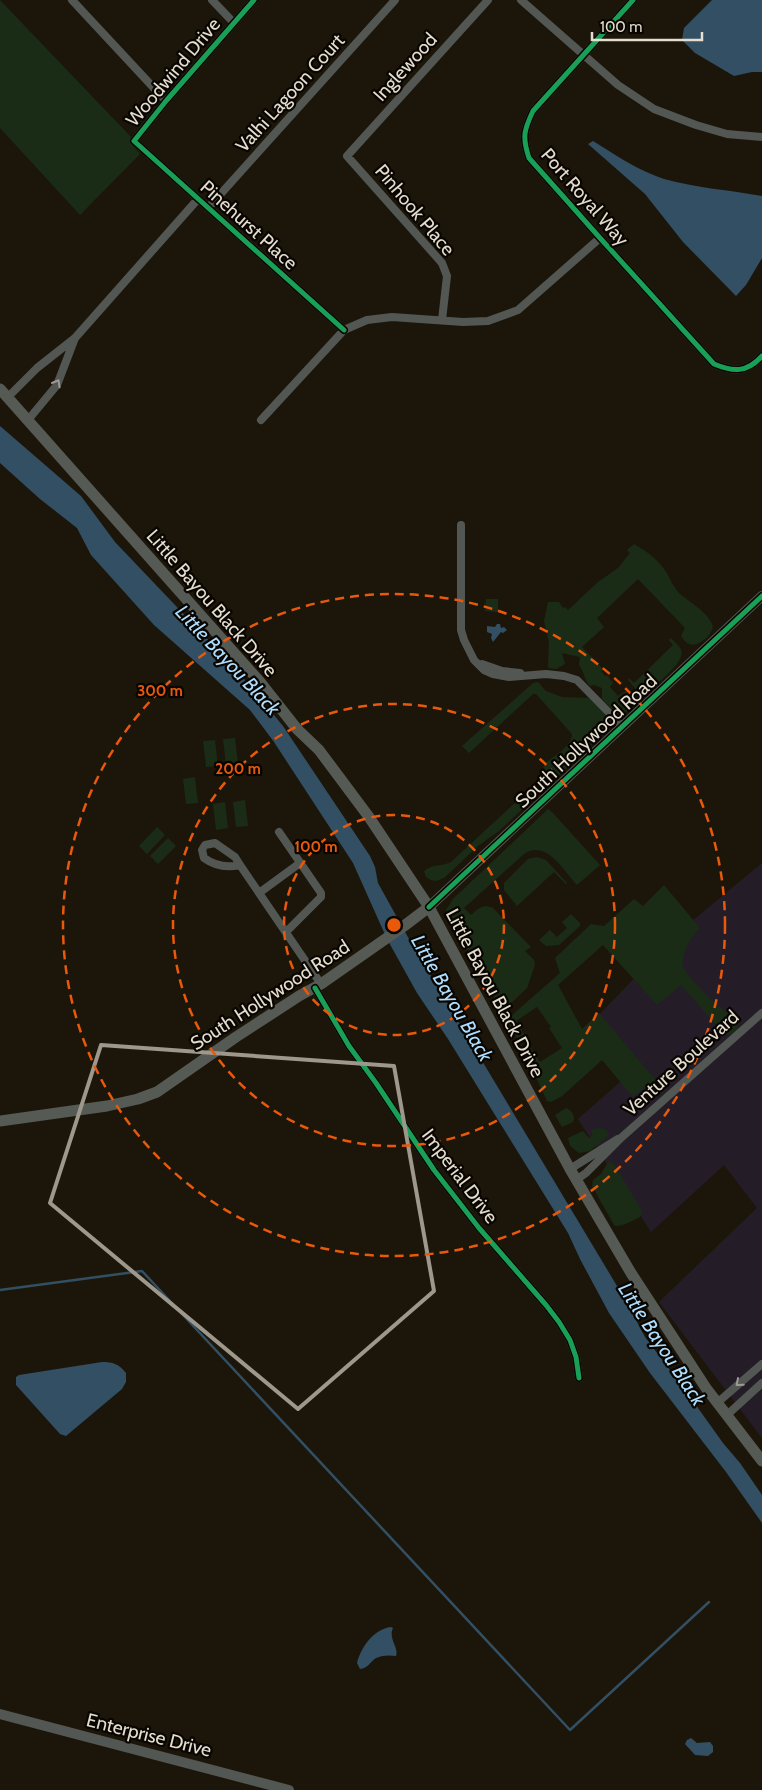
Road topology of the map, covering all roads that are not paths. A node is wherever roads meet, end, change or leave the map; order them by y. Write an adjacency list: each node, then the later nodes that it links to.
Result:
1 (72, 0): 10 (street)
2 (212, 0): 8 (street)
3 (254, 0): 8 (street, Woodwind Drive)
4 (395, 0): 15 (street, Valhi Lagoon Court)
5 (488, 0): 13 (street, Inglewood)
6 (521, 0): 9 (street)
7 (633, 0): 9 (street, Port Royal Way)
8 (234, 23): 10 (street, Woodwind Drive)
9 (583, 55): 11 (street); 16 (street, Port Royal Way)
10 (166, 101): 12 (street, Woodwind Drive)
11 (762, 137)
12 (134, 141): 14 (street, Pinehurst Place)
13 (347, 156): 17 (street, Pinhook Place)
14 (198, 199): 15 (street, Pinehurst Place); 19 (street)
15 (208, 208): 18 (street, Pinehurst Place)
16 (600, 238): 17 (street); 20 (street, Port Royal Way)
17 (442, 320): 18 (street)
18 (344, 330): 23 (street)
19 (75, 338): 21 (street); 22 (street, one-way to 19)
20 (762, 356)
21 (4, 393): 22 (main road, Little Bayou Black Drive)
22 (28, 420): 31 (main road, Little Bayou Black Drive)
23 (261, 420)
24 (461, 525): 26 (street)
25 (762, 596): 26 (street, South Hollywood Road)
26 (623, 727): 31 (street, South Hollywood Road)
27 (279, 832): 28 (street)
28 (300, 863): 30 (street); 32 (street)
29 (240, 865): 29 (street, Imperial Drive); 30 (street, Imperial Drive)
30 (259, 893): 32 (street, Imperial Drive)
31 (429, 907): 33 (main road, South Hollywood Road); 37 (main road, Little Bayou Black Drive)
32 (286, 932): 33 (street, Imperial Drive)
33 (318, 986): 35 (main road, South Hollywood Road); 40 (street, Imperial Drive)
34 (762, 1013): 36 (street, Venture Boulevard)
35 (0, 1121)
36 (622, 1137): 37 (street, Venture Boulevard); 38 (street, Venture Boulevard)
37 (570, 1170): 38 (main road, Little Bayou Black Drive)
38 (576, 1180): 42 (main road, Little Bayou Black Drive)
39 (762, 1364): 42 (street, one-way to 42)
40 (579, 1378)
41 (762, 1382): 43 (street)
42 (717, 1403): 43 (main road, Little Bayou Black Drive)
43 (727, 1415): 44 (main road, Little Bayou Black Drive)
44 (762, 1461)
45 (0, 1714): 46 (street, Enterprise Drive)
46 (289, 1790)

